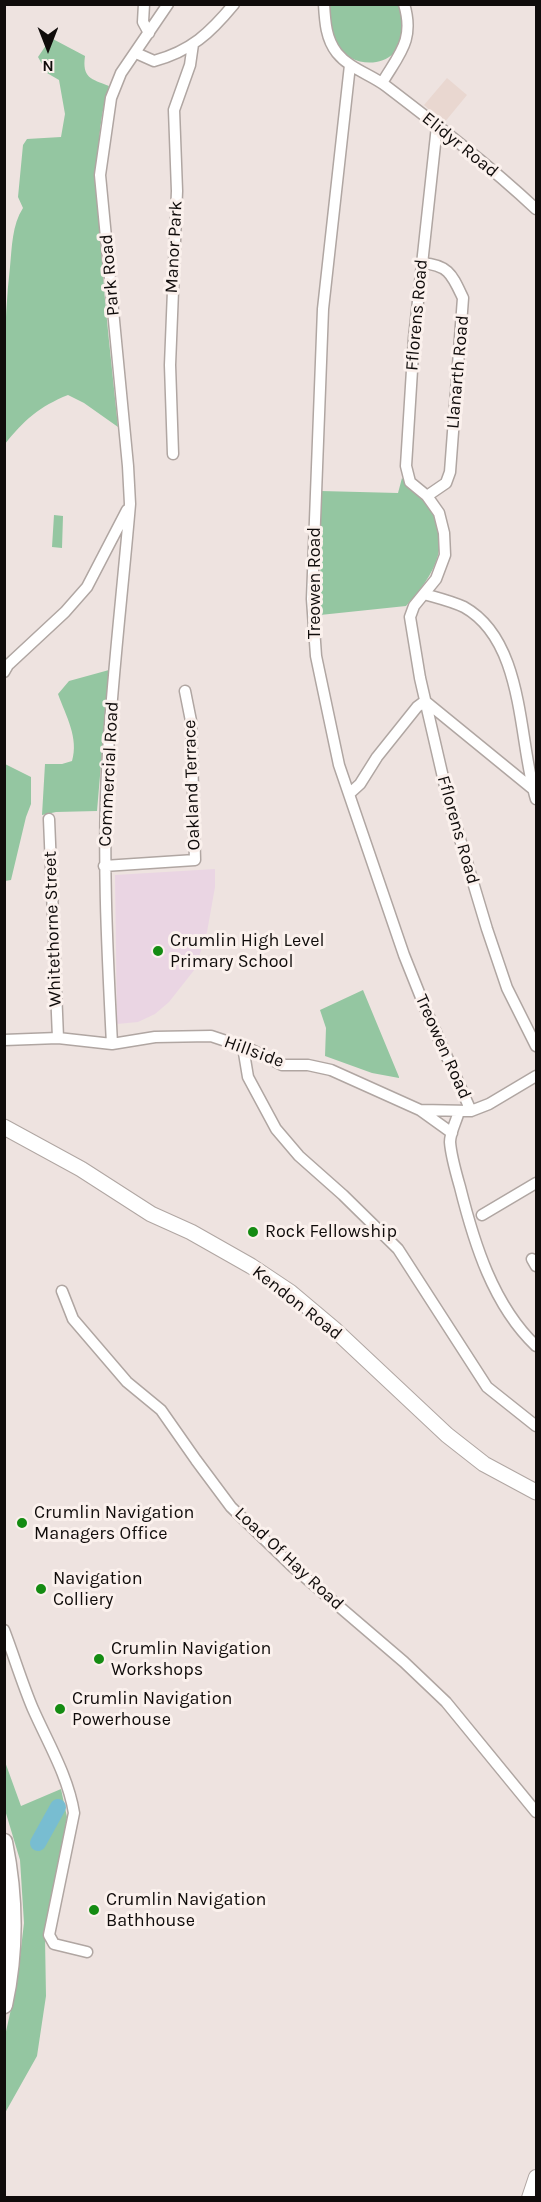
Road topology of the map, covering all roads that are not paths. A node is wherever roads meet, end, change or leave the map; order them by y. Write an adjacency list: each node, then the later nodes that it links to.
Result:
1 (144, 4): 7 (street)
2 (168, 4): 7 (street, Park Road)
3 (234, 4): 8 (street)
4 (324, 4): 10 (street, Elidyr Road)
5 (416, 4): 6 (street)
6 (406, 10): 11 (street)
7 (149, 33): 9 (street, Park Road)
8 (193, 44): 9 (street); 15 (street, Manor Park)
9 (136, 52): 17 (street, Park Road)
10 (350, 65): 11 (street, Elidyr Road); 22 (street, Treowen Road)
11 (382, 83): 12 (street, Elidyr Road)
12 (437, 126): 13 (street, Elidyr Road); 14 (street, Fflorens Road)
13 (537, 208)
14 (422, 263): 16 (street, Fflorens Road); 16 (street, Llanarth Road)
15 (172, 454)
16 (427, 496): 18 (street, Fflorens Road)
17 (130, 504): 19 (street); 25 (street, Commercial Road)
18 (424, 594): 21 (street, Fflorens Road); 23 (street)
19 (4, 672)
20 (185, 691): 25 (street, Oakland Terrace)
21 (426, 701): 22 (street); 23 (street); 31 (street, Fflorens Road)
22 (349, 794): 36 (street, Treowen Road)
23 (535, 794)
24 (49, 819): 28 (street, Whitethorne Street)
25 (105, 866): 30 (street, Commercial Road)
26 (4, 1032): 27 (street)
27 (17, 1038): 28 (street, Hillside); 29 (street, Hillside)
28 (57, 1038): 30 (street, Hillside)
29 (4, 1040)
30 (112, 1044): 32 (street, Hillside)
31 (537, 1046)
32 (243, 1047): 34 (street, Hillside); 43 (street)
33 (537, 1076): 36 (street)
34 (420, 1110): 35 (street, Hillside); 38 (street)
35 (459, 1111): 36 (street, Hillside); 38 (street)
36 (471, 1111)
37 (4, 1127): 44 (main road, Kendon Road)
38 (452, 1133): 42 (street)
39 (537, 1183): 40 (street)
40 (482, 1215)
41 (62, 1291): 46 (street, Load Of Hay Road)
42 (537, 1346)
43 (537, 1426)
44 (537, 1492)
45 (4, 1630): 48 (street)
46 (537, 1812)
47 (4, 1842): 49 (main road)
48 (87, 1952)
49 (4, 2005)
50 (537, 2177): 51 (street)
51 (529, 2198)

